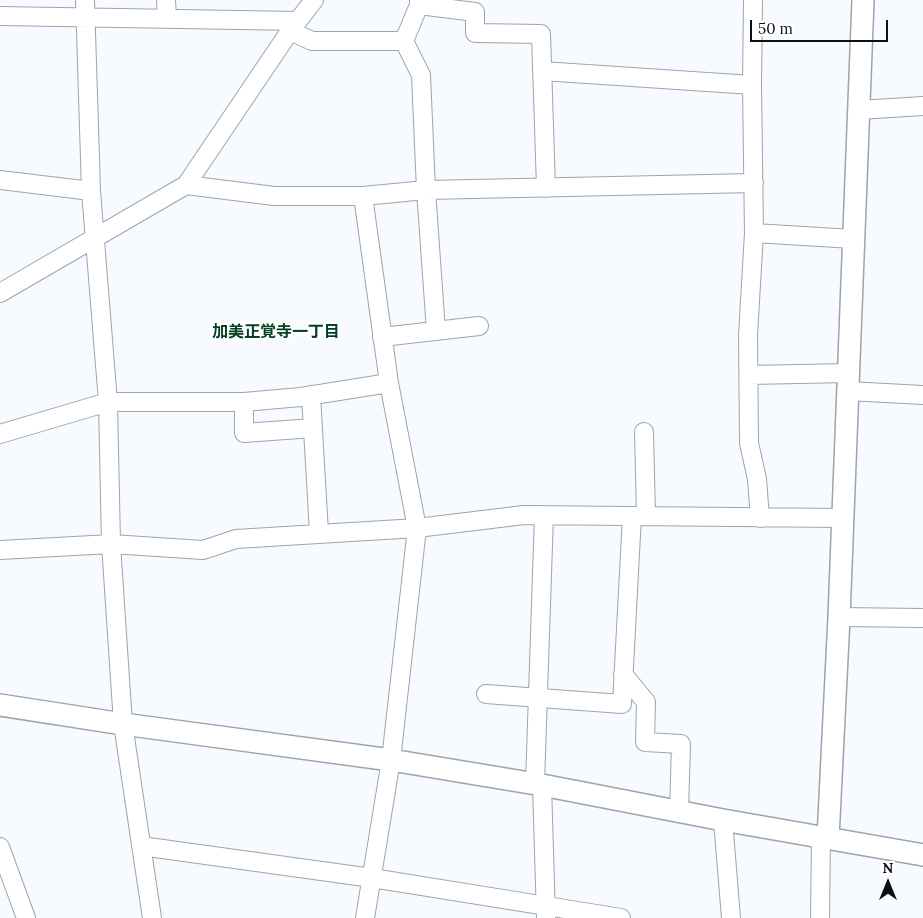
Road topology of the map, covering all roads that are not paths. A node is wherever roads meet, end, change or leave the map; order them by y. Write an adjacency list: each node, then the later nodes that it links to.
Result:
1 (166, 0): 8 (street)
2 (314, 0): 9 (street)
3 (753, 0): 12 (street)
4 (863, 0): 14 (street)
5 (419, 2): 10 (street); 11 (street)
6 (85, 9): 7 (street); 8 (street); 20 (street)
7 (0, 16)
8 (167, 19): 9 (street)
9 (294, 26): 10 (street); 17 (street)
10 (404, 41): 19 (street)
11 (542, 71): 12 (street); 18 (street)
12 (752, 85): 16 (street)
13 (923, 106): 14 (street)
14 (859, 110): 24 (street)
15 (0, 180): 20 (street)
16 (754, 183): 18 (street); 22 (street)
17 (186, 186): 21 (street); 23 (street)
18 (546, 188): 19 (street)
19 (426, 190): 21 (street); 27 (street)
20 (91, 191): 23 (street)
21 (363, 196): 28 (street)
22 (754, 233): 24 (street); 29 (street)
23 (96, 238): 25 (street); 34 (street)
24 (853, 239): 31 (street)
25 (0, 293)
26 (479, 326): 27 (street)
27 (436, 331): 28 (street)
28 (382, 337): 30 (street)
29 (749, 375): 31 (street); 41 (street)
30 (389, 382): 32 (street); 43 (street)
31 (848, 382): 33 (street); 42 (street)
32 (311, 395): 35 (street); 36 (street)
33 (923, 395)
34 (108, 402): 35 (street); 38 (street); 45 (street)
35 (244, 402): 36 (street)
36 (313, 428): 44 (street)
37 (644, 432): 40 (street)
38 (0, 434)
39 (544, 515): 40 (street); 43 (street); 51 (street)
40 (639, 516): 41 (street); 49 (street)
41 (760, 518): 42 (street)
42 (843, 518): 47 (street)
43 (416, 528): 44 (street); 54 (street)
44 (319, 533): 45 (street)
45 (110, 544): 46 (street); 53 (street)
46 (0, 550)
47 (839, 617): 48 (street); 58 (street)
48 (923, 618)
49 (623, 674): 51 (street); 56 (street)
50 (486, 694): 51 (street)
51 (538, 697): 55 (street)
52 (0, 705): 53 (street)
53 (123, 724): 54 (street); 59 (street)
54 (392, 760): 55 (street); 62 (street)
55 (539, 784): 56 (street); 63 (street)
56 (679, 811): 57 (street)
57 (723, 820): 58 (street); 68 (street)
58 (825, 838): 61 (street); 69 (street)
59 (141, 846): 62 (street); 65 (street)
60 (0, 847): 64 (street)
61 (923, 855)
62 (372, 878): 63 (street); 66 (street)
63 (546, 912): 67 (street)
64 (26, 918)
65 (152, 918)
66 (365, 918)
67 (621, 918)
68 (731, 918)
69 (820, 918)

